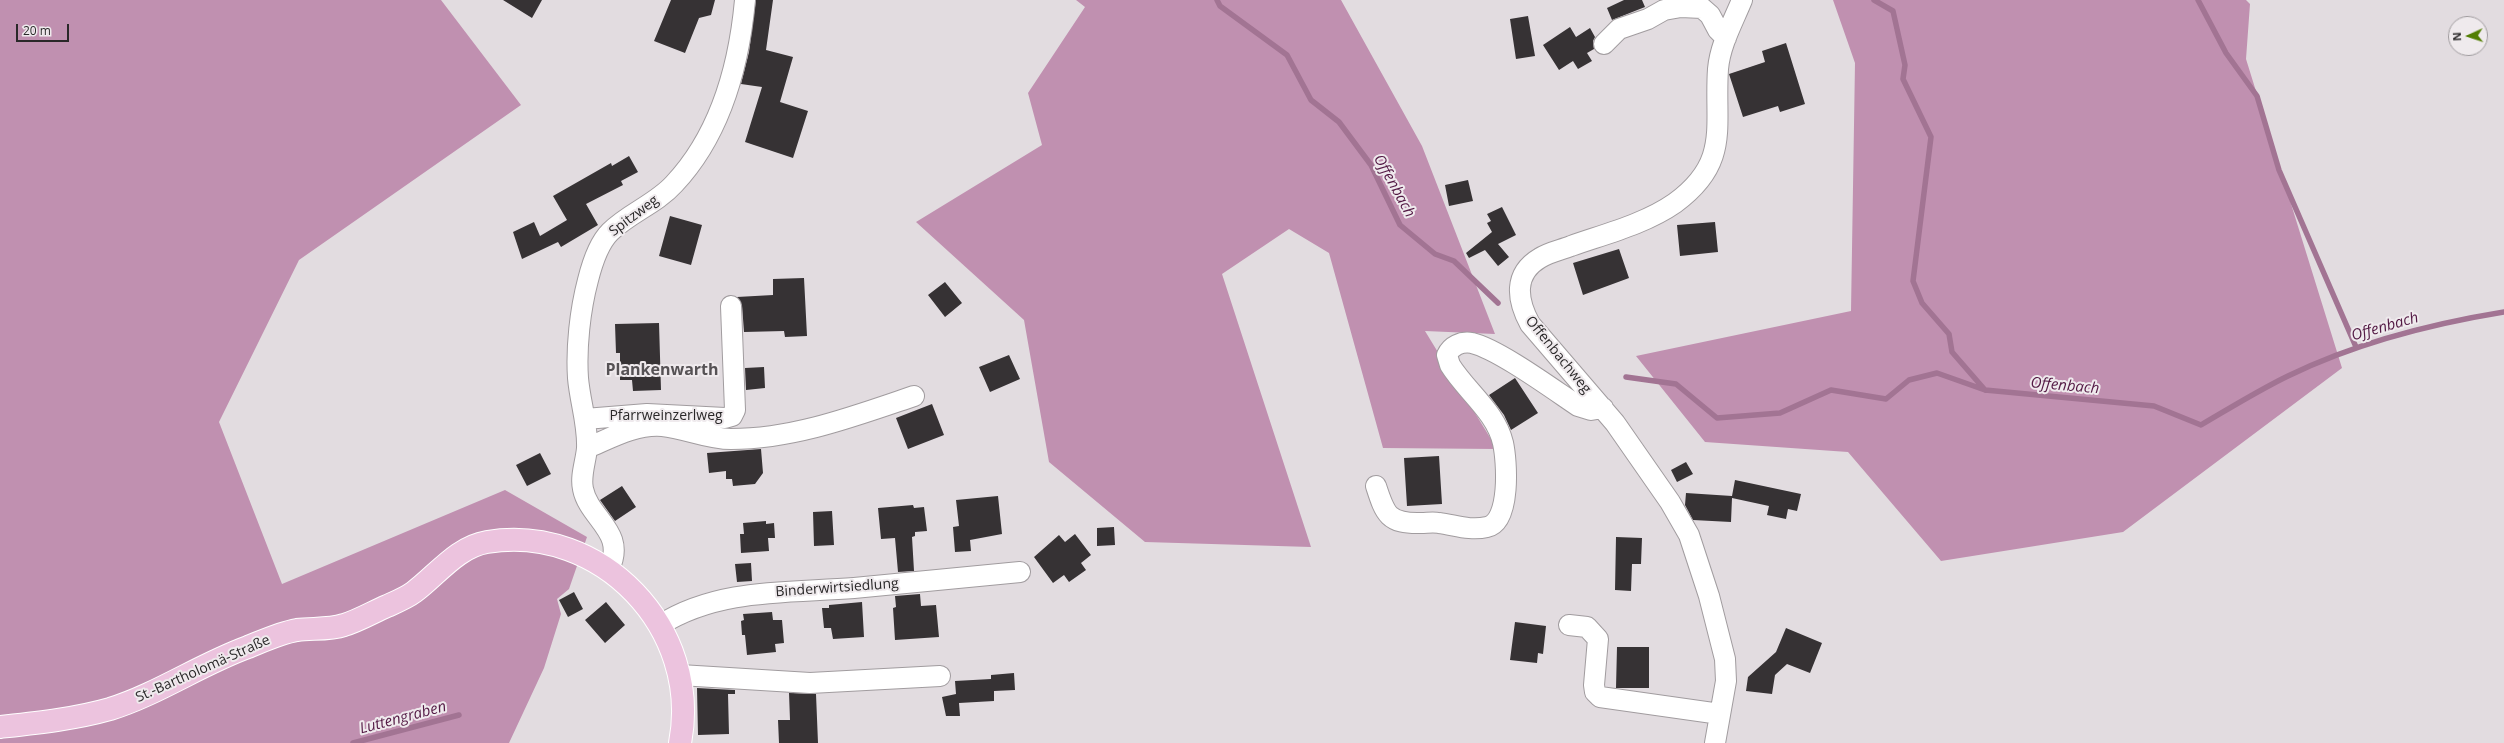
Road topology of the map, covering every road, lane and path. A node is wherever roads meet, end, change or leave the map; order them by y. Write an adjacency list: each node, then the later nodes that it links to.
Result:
1 (745, 0): 8 (street, Spitzweg)
2 (1742, 0): 3 (street, Offenbachweg)
3 (1726, 38): 4 (street); 7 (street, Offenbachweg)
4 (1604, 44)
5 (732, 306): 8 (street, Pfarrweinzerlweg)
6 (914, 396): 9 (street)
7 (1603, 408): 10 (street); 17 (street, Offenbachweg)
8 (586, 419): 9 (street, Spitzweg)
9 (587, 448): 11 (street, Spitzweg)
10 (1376, 486)
11 (609, 569): 13 (main road, St.-Bartholomä-Straße); 18 (main road, St.-Bartholomä-Straße)
12 (1020, 572): 13 (street, Binderwirtsiedlung)
13 (660, 625): 15 (main road, St.-Bartholomä-Straße)
14 (1569, 625): 17 (street)
15 (680, 675): 16 (street); 19 (main road, St.-Bartholomä-Straße)
16 (940, 676)
17 (1720, 714): 20 (street, Offenbachweg)
18 (0, 727)
19 (680, 743)
20 (1715, 743)

